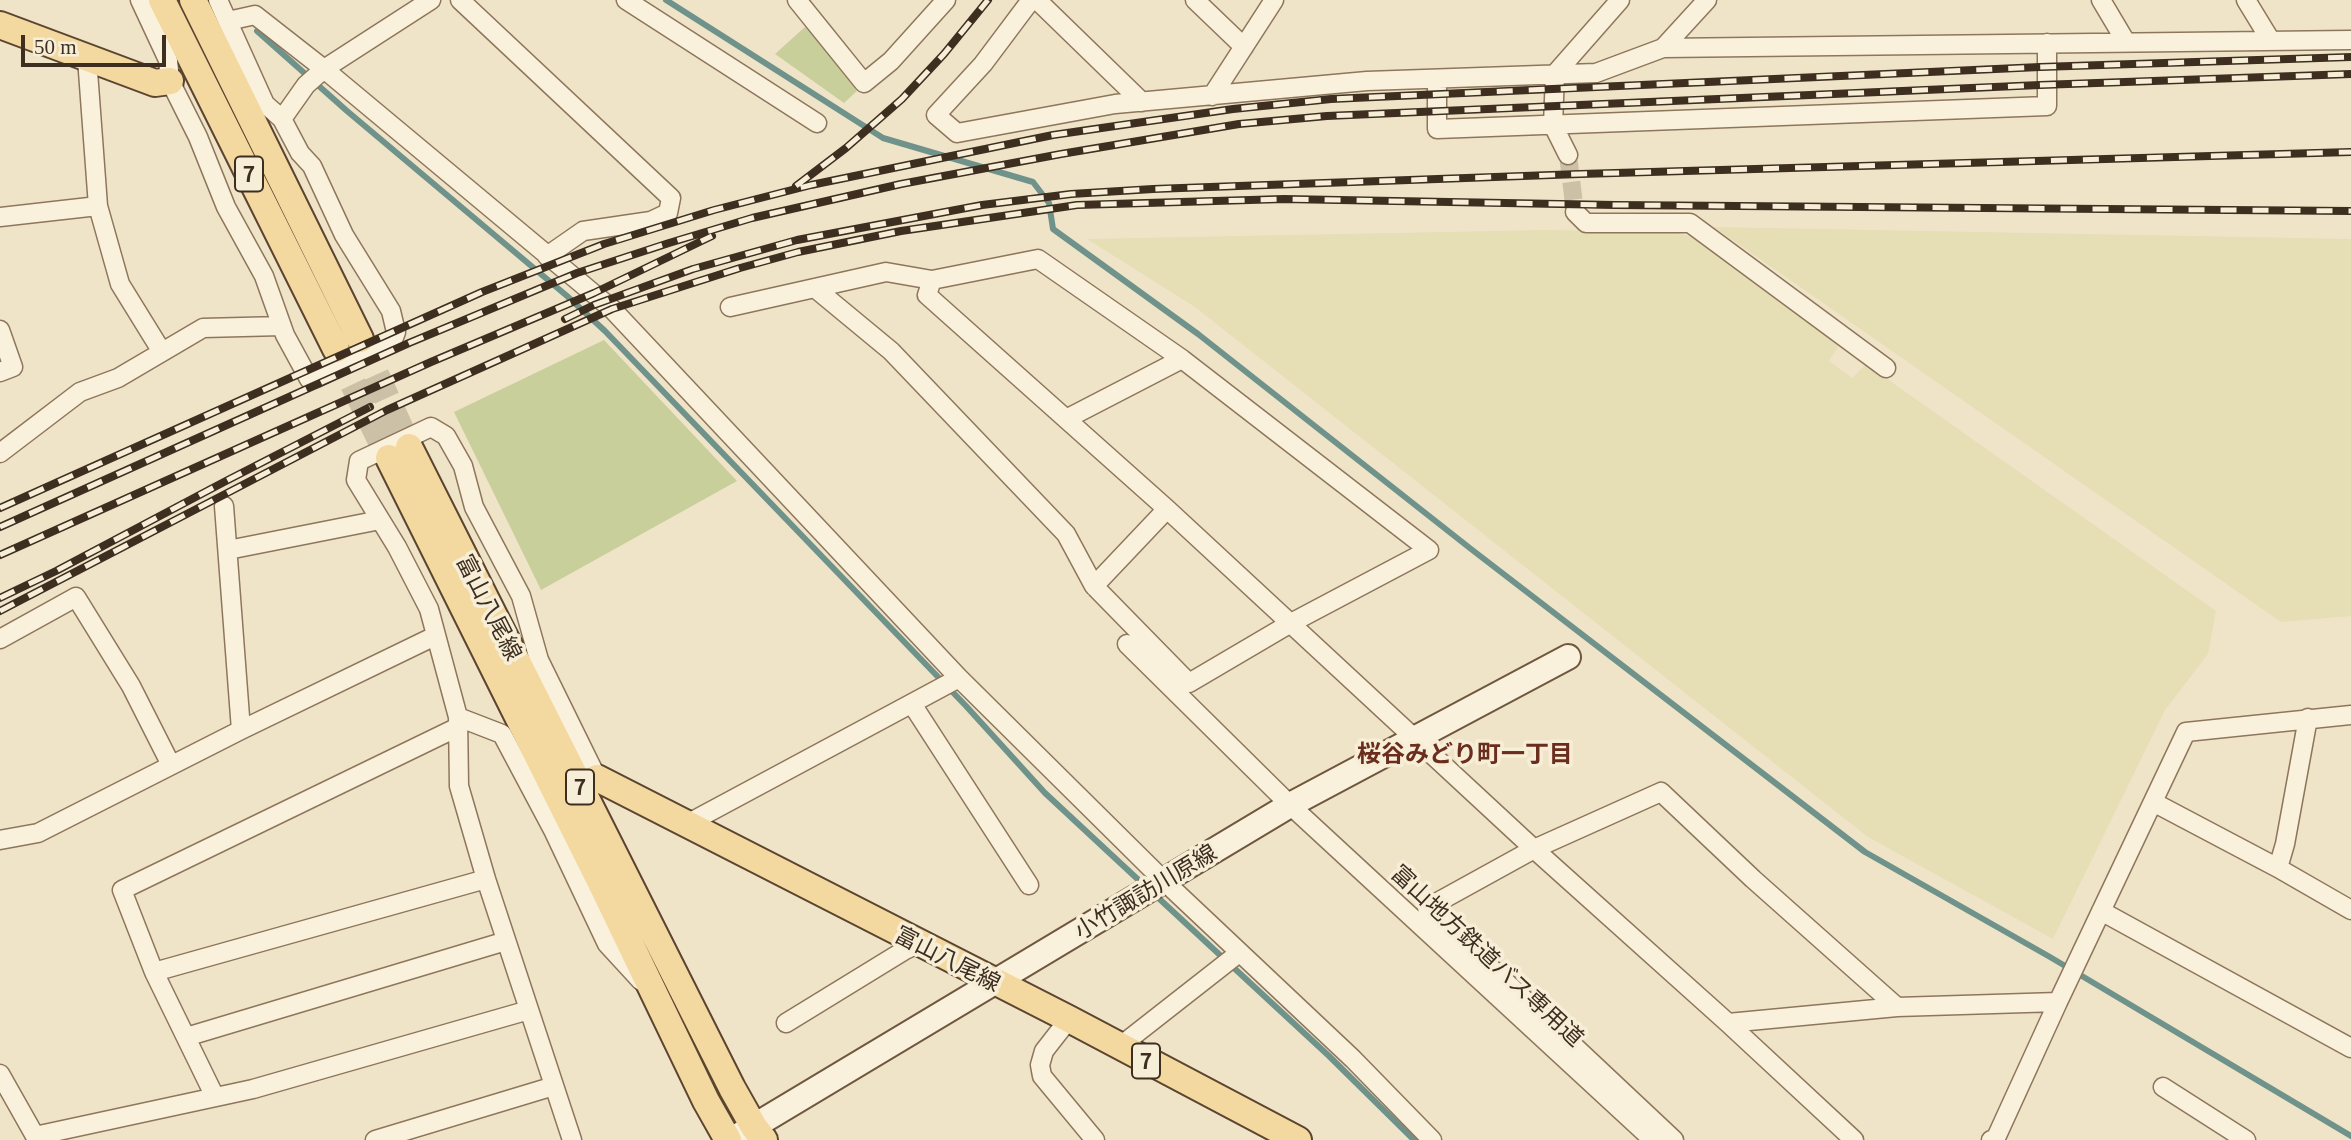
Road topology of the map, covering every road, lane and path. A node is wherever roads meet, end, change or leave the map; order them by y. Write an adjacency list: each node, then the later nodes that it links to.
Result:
1 (140, 0): 29 (street)
2 (162, 0): 46 (main road, 7)
3 (193, 0): 45 (main road, 7)
4 (218, 0): 17 (street)
5 (431, 0): 27 (street)
6 (460, 0): 39 (street)
7 (626, 0): 33 (street)
8 (797, 0): 9 (street)
9 (946, 0)
10 (1034, 0): 31 (street); 31 (street)
11 (1195, 0): 23 (street)
12 (1274, 0): 23 (street)
13 (1707, 0): 24 (street)
14 (2101, 0): 22 (street)
15 (2246, 0): 20 (street)
16 (1618, 1): 26 (street)
17 (228, 21): 27 (street); 32 (street)
18 (0, 25): 25 (main road)
19 (2351, 40): 20 (street)
20 (2271, 41): 22 (street)
21 (2047, 43): 22 (street); 24 (street); 34 (street)
22 (2126, 43)
23 (1244, 47): 30 (street)
24 (1662, 48): 26 (street)
25 (87, 58): 29 (main road); 36 (street)
26 (1555, 74): 28 (street); 34 (street)
27 (317, 76): 32 (street); 39 (street)
28 (1437, 79): 30 (street); 34 (street)
29 (170, 81): 43 (street)
30 (1212, 96): 31 (street)
31 (1142, 102)
32 (282, 119): 43 (street)
33 (817, 123)
34 (1553, 125): 35 (street)
35 (1569, 155)
36 (98, 206): 38 (street); 47 (street)
37 (1575, 212): 49 (street)
38 (0, 217)
39 (547, 256): 63 (street)
40 (932, 280): 41 (street); 48 (street); 51 (street)
41 (816, 289): 42 (street); 57 (street)
42 (730, 307)
43 (282, 326): 47 (street)
44 (0, 330): 50 (street)
45 (360, 339)
46 (336, 349)
47 (162, 352): 52 (street)
48 (1182, 359): 51 (street); 58 (street)
49 (1885, 368)
50 (0, 372)
51 (1066, 419): 54 (street)
52 (0, 453)
53 (224, 506): 56 (street)
54 (1167, 509): 57 (street); 58 (street)
55 (380, 520): 56 (street); 59 (street); 71 (street)
56 (228, 550): 68 (street)
57 (1094, 586): 58 (street)
58 (1291, 623): 69 (street)
59 (435, 636): 67 (street); 68 (street)
60 (0, 639): 70 (street)
61 (1127, 644): 73 (street, 富山地方鉄道バス専用道)
62 (1568, 657): 69 (main road, 小竹諏訪川原線)
63 (960, 678): 64 (street); 79 (street)
64 (912, 704): 74 (street); 80 (street)
65 (2351, 715): 66 (street)
66 (2308, 718): 72 (street); 77 (street)
67 (458, 722): 78 (street); 86 (street); 88 (street)
68 (241, 730): 70 (street)
69 (1415, 738): 73 (main road, 小竹諏訪川原線); 76 (street)
70 (171, 765): 75 (street)
71 (597, 778): 74 (main road, 富山八尾線 / 7)
72 (2153, 802): 77 (street); 82 (street)
73 (1290, 805): 79 (main road, 小竹諏訪川原線); 109 (street, 富山地方鉄道バス専用道)
74 (687, 824): 84 (main road, 富山八尾線 / 7)
75 (0, 840)
76 (1534, 849): 90 (street); 94 (street); 110 (street)
77 (2278, 868): 81 (street)
78 (486, 879): 83 (street); 86 (street)
79 (1163, 880): 85 (street); 87 (main road, 小竹諏訪川原線)
80 (1028, 885)
81 (2351, 910)
82 (2101, 911): 89 (street); 97 (street)
83 (506, 941): 91 (street); 95 (street)
84 (920, 943): 87 (main road, 富山八尾線 / 7); 93 (street)
85 (1239, 953): 96 (street); 108 (street)
86 (155, 972): 95 (street)
87 (994, 981): 92 (main road, 富山八尾線 / 7); 102 (main road, 小竹諏訪川原線)
88 (654, 994): 102 (main road, 富山八尾線 / 7); 102 (main road, 富山八尾線 / 7)
89 (2058, 1002): 90 (street); 112 (street)
90 (1898, 1007): 94 (street)
91 (528, 1010): 99 (street); 101 (street)
92 (1069, 1019): 96 (main road, 富山八尾線 / 7); 106 (street)
93 (786, 1023)
94 (1728, 1023): 111 (street)
95 (186, 1037): 101 (street)
96 (1119, 1046): 107 (main road, 富山八尾線 / 7)
97 (2351, 1048)
98 (0, 1074): 103 (street)
99 (554, 1086): 104 (street); 105 (street)
100 (2163, 1087): 113 (street)
101 (215, 1097): 103 (street)
102 (744, 1137)
103 (29, 1138)
104 (375, 1140)
105 (572, 1140)
106 (1095, 1140)
107 (1297, 1140)
108 (1432, 1140)
109 (1653, 1140)
110 (1674, 1140)
111 (1854, 1140)
112 (1991, 1140)
113 (2246, 1140)

